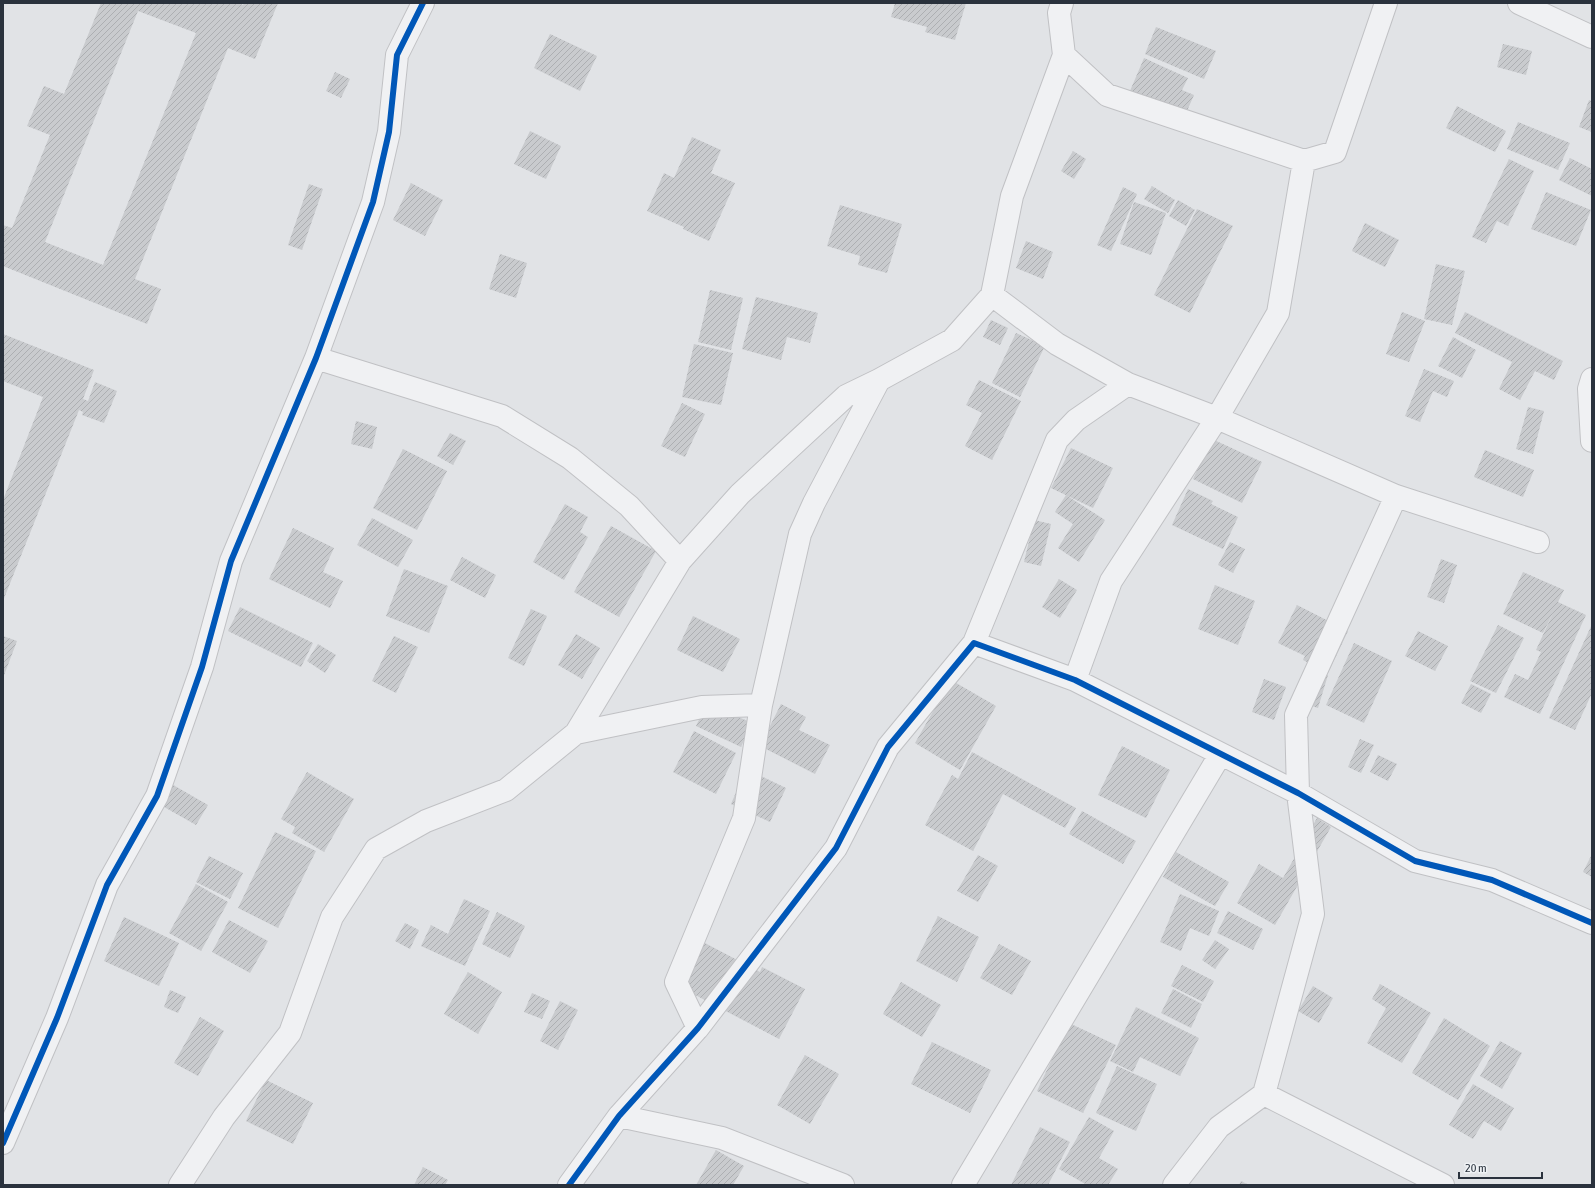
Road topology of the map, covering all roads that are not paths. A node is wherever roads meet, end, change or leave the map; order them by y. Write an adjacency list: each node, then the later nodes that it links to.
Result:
1 (424, 3): 9 (street)
2 (1062, 3): 6 (street)
3 (1386, 3): 7 (street)
4 (1519, 3): 5 (street)
5 (1592, 37)
6 (1064, 55): 7 (street); 8 (street)
7 (1304, 162): 13 (street)
8 (992, 295): 11 (street); 12 (street)
9 (316, 358): 17 (street); 28 (street)
10 (1592, 379): 14 (street)
11 (879, 380): 17 (street); 20 (street)
12 (1128, 384): 13 (street); 18 (street)
13 (1217, 418): 15 (street); 19 (street)
14 (1592, 441)
15 (1396, 496): 16 (street); 23 (street)
16 (1538, 542)
17 (680, 560): 21 (street)
18 (974, 643): 19 (street); 25 (street)
19 (1075, 680): 22 (street)
20 (761, 705): 21 (street); 25 (street)
21 (576, 734): 29 (street)
22 (1220, 755): 23 (street); 32 (street)
23 (1298, 793): 24 (street); 26 (street)
24 (1592, 923)
25 (698, 1028): 27 (street)
26 (1264, 1094): 33 (street); 34 (street)
27 (618, 1116): 30 (street); 31 (street)
28 (3, 1143)
29 (180, 1185)
30 (569, 1185)
31 (843, 1185)
32 (963, 1185)
33 (1174, 1185)
34 (1443, 1185)

